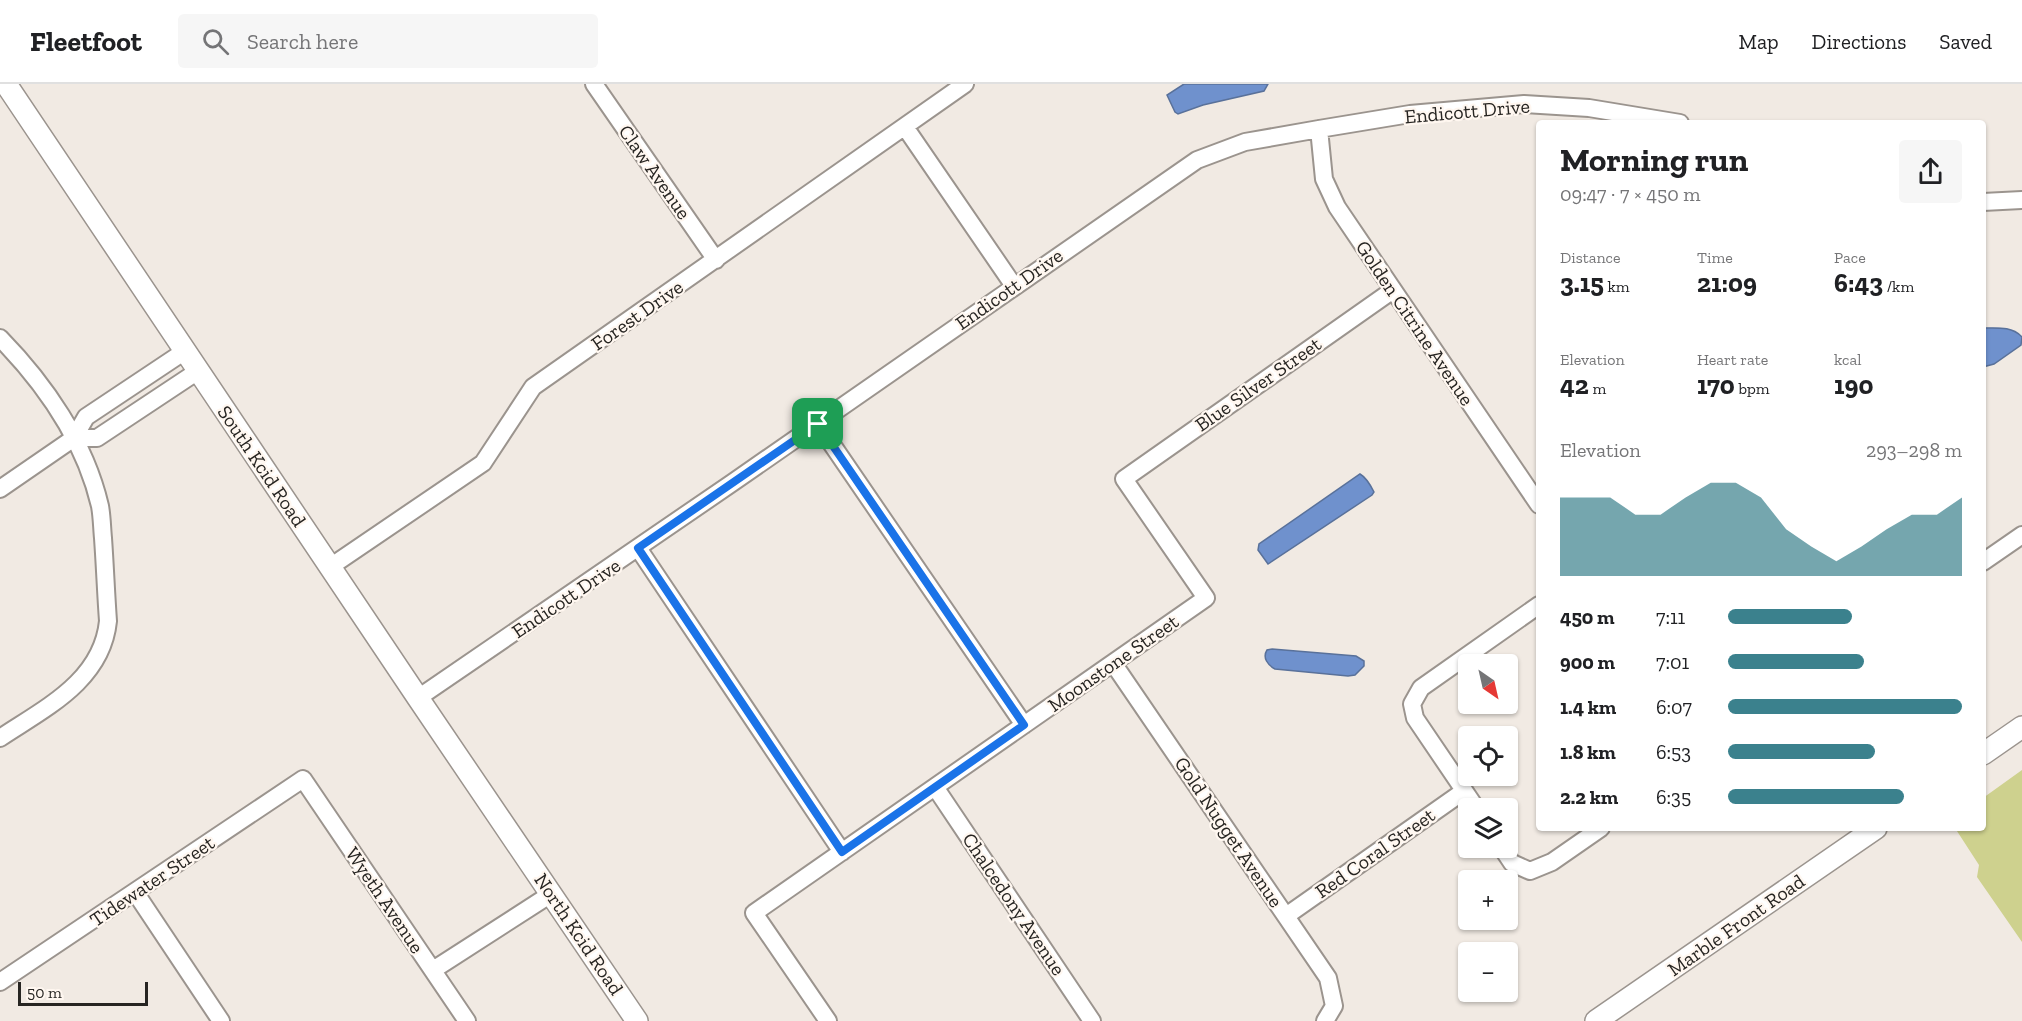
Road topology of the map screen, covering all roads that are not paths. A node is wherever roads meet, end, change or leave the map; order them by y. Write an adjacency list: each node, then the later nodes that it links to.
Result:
1 (6, 84): 14 (street, South Kcid Road)
2 (594, 84): 10 (street, Claw Avenue)
3 (965, 84): 6 (street, Forest Drive)
4 (1589, 116): 5 (street, Endicott Drive); 7 (street, Endicott Drive)
5 (1641, 120)
6 (905, 127): 10 (street, Forest Drive); 11 (street)
7 (1319, 129): 11 (street, Endicott Drive); 12 (street, Golden Citrine Avenue)
8 (2022, 201): 9 (street)
9 (1986, 202)
10 (716, 260): 23 (street, Forest Drive)
11 (1014, 286): 16 (street, Endicott Drive)
12 (1393, 290): 19 (street, Golden Citrine Avenue); 24 (street, Blue Silver Street)
13 (0, 338): 17 (street)
14 (185, 351): 15 (street, South Kcid Road); 17 (street)
15 (198, 371): 17 (street); 23 (street, South Kcid Road)
16 (818, 424): 21 (street, Endicott Drive); 28 (street)
17 (74, 438): 18 (street); 30 (street)
18 (0, 489)
19 (1536, 502)
20 (2022, 535): 22 (street)
21 (638, 548): 27 (street, Endicott Drive); 39 (street)
22 (1986, 560)
23 (330, 567): 27 (street, South Kcid Road)
24 (1206, 598): 26 (street, Moonstone Street)
25 (1536, 607): 34 (street)
26 (1113, 663): 28 (street, Moonstone Street); 43 (street, Gold Nugget Avenue)
27 (418, 698): 38 (street, South Kcid Road)
28 (1024, 725): 33 (street, Moonstone Street)
29 (2022, 727): 31 (street)
30 (0, 738)
31 (1986, 752)
32 (303, 779): 41 (street, Tidewater Street); 44 (street, Wyeth Avenue)
33 (935, 787): 39 (street, Moonstone Street); 50 (street, Chalcedony Avenue)
34 (1464, 791): 35 (street); 43 (street, Red Coral Street)
35 (1469, 798)
36 (1597, 831): 40 (street)
37 (1872, 831): 52 (street, Marble Front Road)
38 (520, 848): 42 (street, North Kcid Road)
39 (842, 852): 49 (street, Moonstone Street)
40 (1509, 858)
41 (135, 892): 45 (street, Tidewater Street); 46 (street)
42 (551, 894): 44 (street); 48 (street, North Kcid Road)
43 (1286, 916): 51 (street, Gold Nugget Avenue)
44 (433, 970): 47 (street, Wyeth Avenue)
45 (0, 982)
46 (221, 1021)
47 (467, 1021)
48 (637, 1021)
49 (828, 1021)
50 (1092, 1021)
51 (1325, 1021)
52 (1596, 1021)

